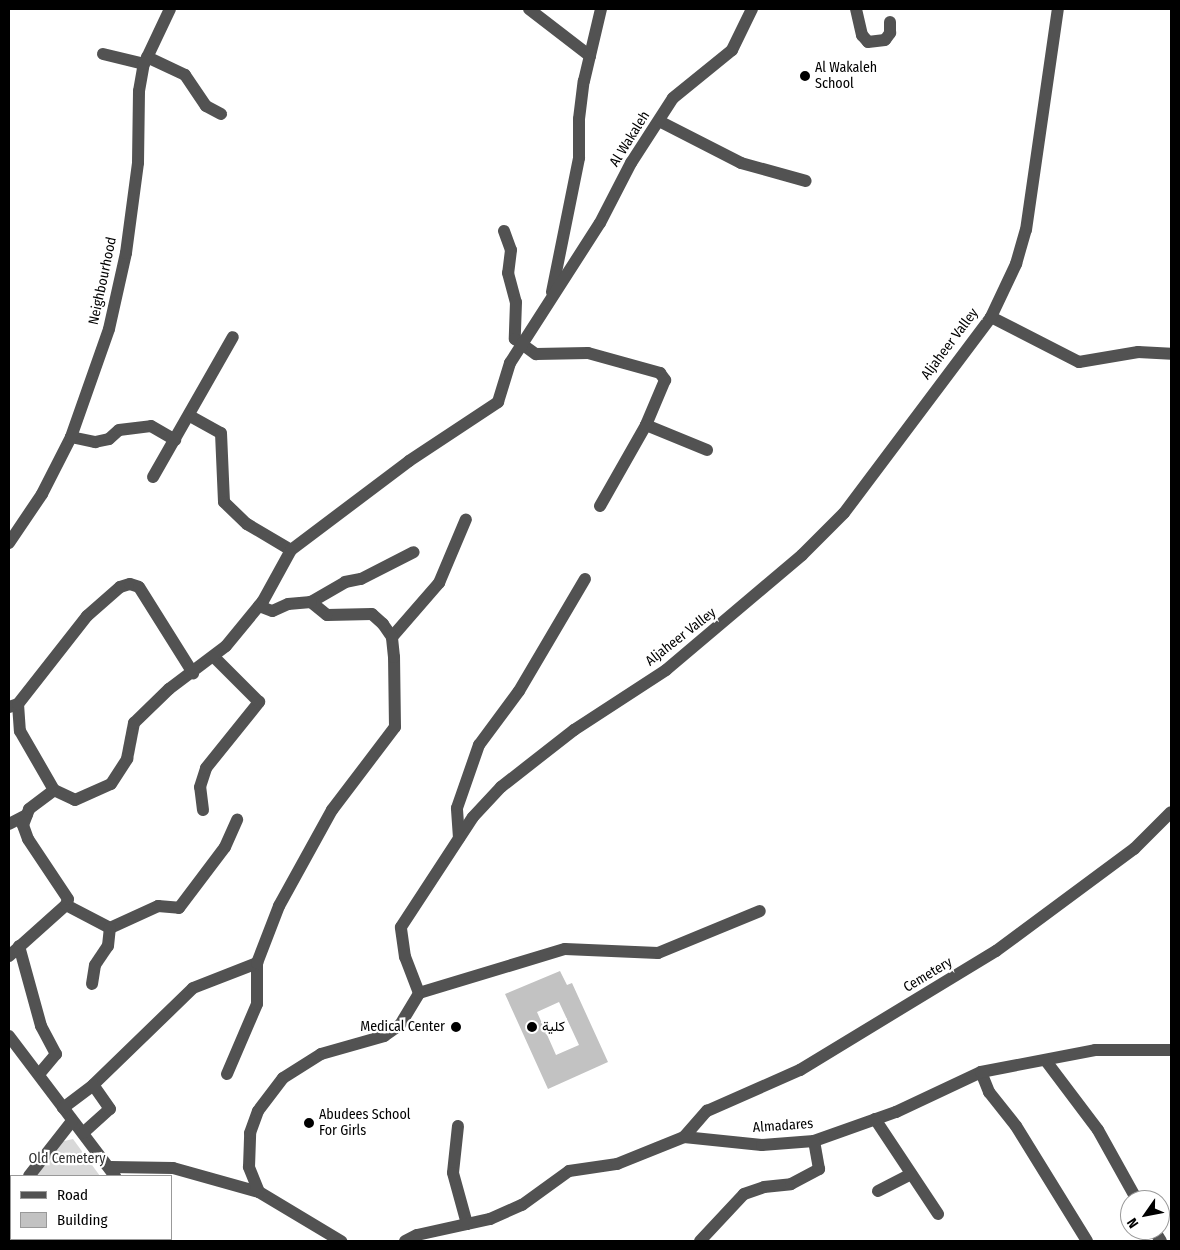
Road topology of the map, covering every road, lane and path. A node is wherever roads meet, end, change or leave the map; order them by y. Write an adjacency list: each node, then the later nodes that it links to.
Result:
1 (170, 9): 10 (street, Neighbourhood)
2 (529, 9): 9 (street)
3 (601, 9): 9 (street)
4 (752, 9): 12 (street, Al Wakaleh)
5 (856, 9): 7 (street)
6 (1058, 9): 16 (street, Aljaheer Valley)
7 (890, 22)
8 (103, 54): 10 (street)
9 (590, 56): 15 (street)
10 (145, 60): 11 (street); 22 (street, Neighbourhood)
11 (221, 114)
12 (658, 121): 13 (street); 15 (street, Al Wakaleh)
13 (806, 181)
14 (504, 231): 18 (street)
15 (551, 300): 18 (street, Al Wakaleh)
16 (991, 317): 19 (street); 44 (street, Aljaheer Valley)
17 (233, 337): 20 (street)
18 (521, 346): 21 (street); 29 (street, Al Wakaleh)
19 (1171, 354)
20 (190, 416): 23 (street); 29 (street)
21 (646, 425): 24 (street); 26 (street)
22 (71, 438): 23 (street); 28 (street, Neighbourhood)
23 (175, 440): 25 (street)
24 (706, 450)
25 (153, 478)
26 (600, 506)
27 (466, 519): 34 (street)
28 (9, 543)
29 (291, 550): 33 (street)
30 (414, 552): 32 (street)
31 (585, 579): 44 (street)
32 (311, 602): 33 (street); 34 (street)
33 (259, 606): 35 (street)
34 (392, 636): 50 (street)
35 (214, 656): 36 (street); 39 (street)
36 (193, 673): 37 (street); 38 (street)
37 (13, 706): 38 (street)
38 (54, 790): 41 (street)
39 (204, 810)
40 (1171, 812): 65 (street, Cemetery)
41 (27, 815): 43 (street); 45 (street)
42 (237, 820): 47 (street)
43 (9, 824)
44 (459, 838): 52 (street, Aljaheer Valley)
45 (66, 905): 47 (street); 48 (street)
46 (760, 911): 52 (street)
47 (110, 928): 51 (street)
48 (19, 946): 49 (street); 57 (street)
49 (9, 956)
50 (257, 963): 58 (street); 59 (street)
51 (92, 984)
52 (419, 993): 72 (street)
53 (9, 1036): 57 (street)
54 (1171, 1050): 55 (street, Almadares)
55 (1046, 1061): 56 (street, Almadares); 70 (street)
56 (981, 1072): 61 (street, Almadares); 78 (street)
57 (39, 1074): 60 (street)
58 (227, 1074)
59 (93, 1085): 60 (street); 64 (street)
60 (64, 1108): 62 (street)
61 (875, 1120): 66 (street, Almadares); 68 (street)
62 (72, 1121): 64 (street); 69 (street)
63 (458, 1126): 74 (street)
64 (83, 1133): 67 (street)
65 (684, 1137): 66 (street, Almadares); 74 (street, Almadares)
66 (814, 1141): 77 (street)
67 (113, 1172): 72 (street)
68 (911, 1174): 71 (street); 73 (street)
69 (30, 1175)
70 (1132, 1190)
71 (878, 1191)
72 (259, 1192): 75 (street)
73 (938, 1214)
74 (467, 1224): 76 (street, Almadares)
75 (341, 1241)
76 (405, 1241)
77 (700, 1241)
78 (1087, 1241)

